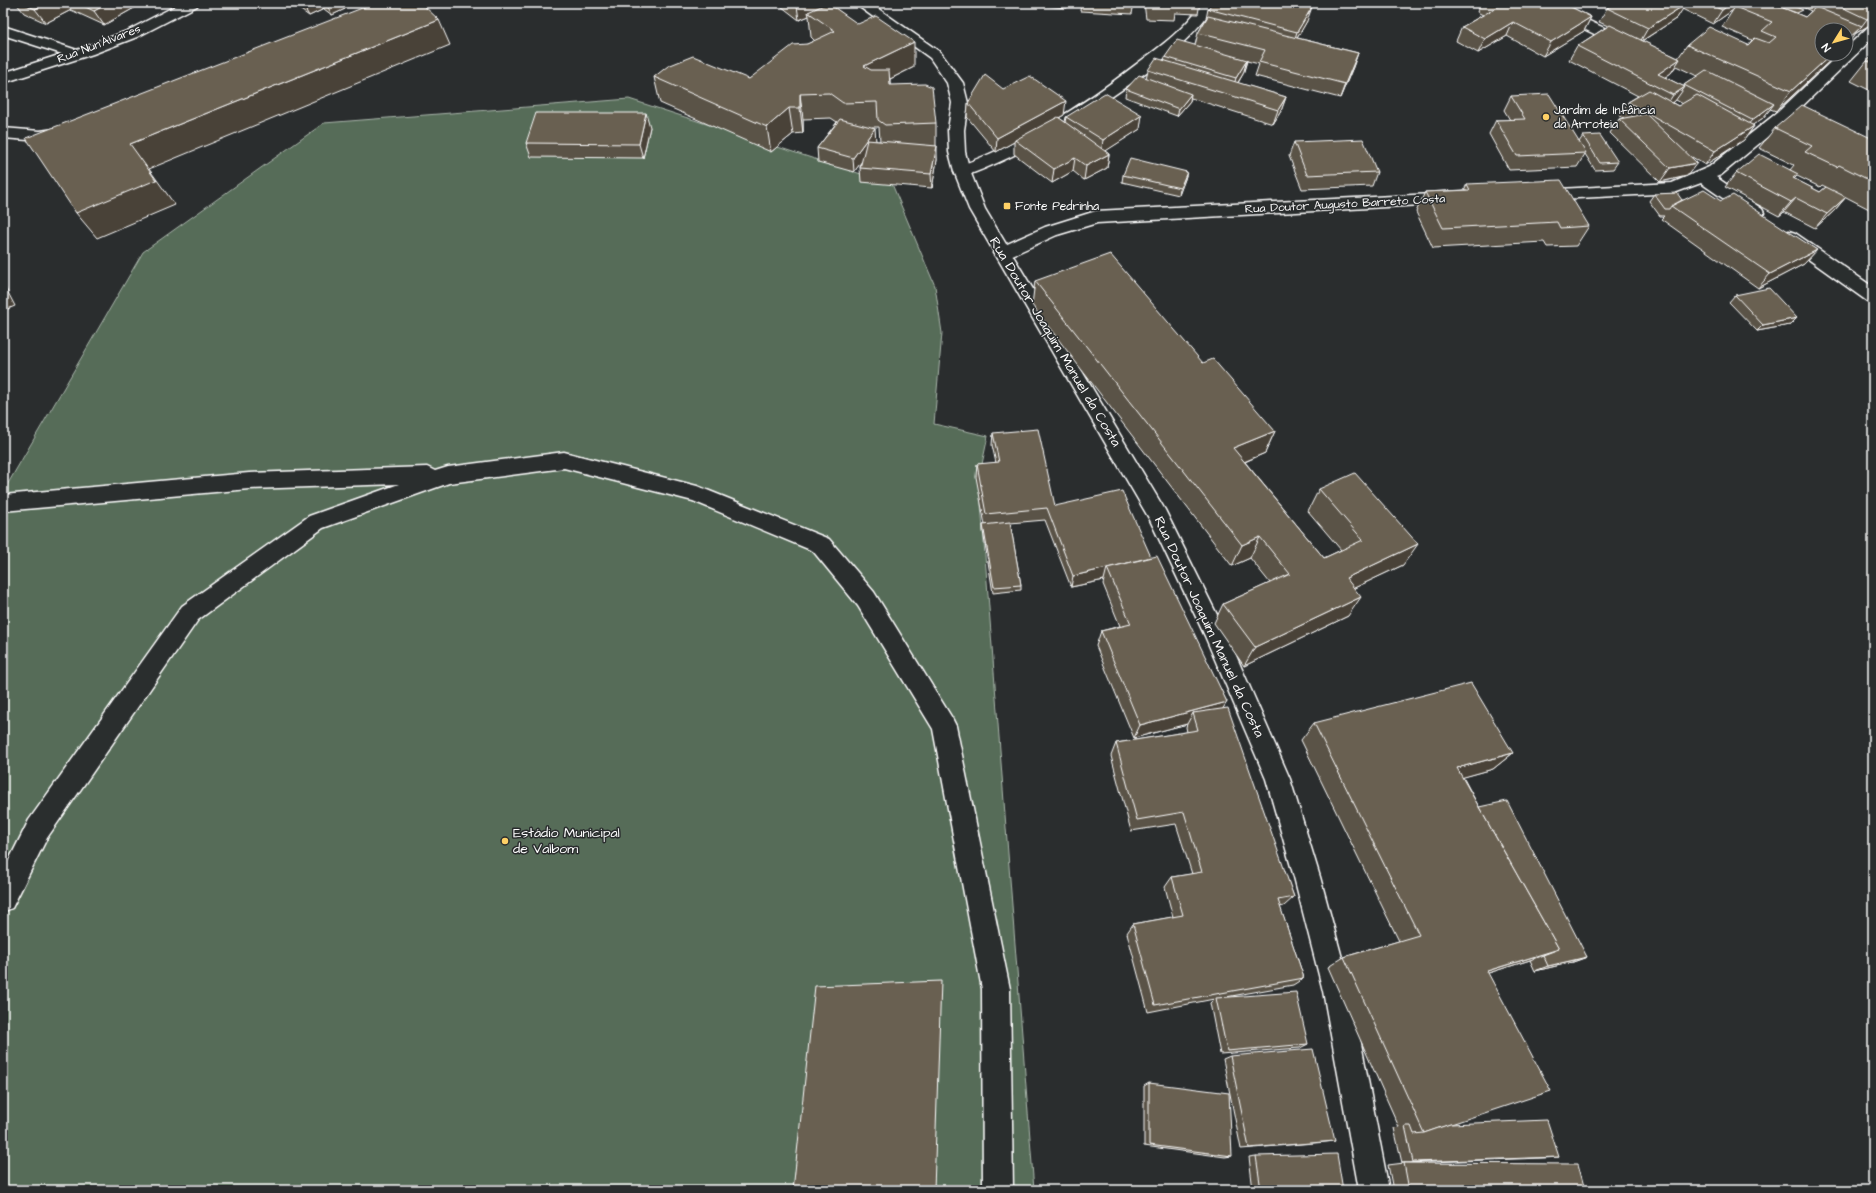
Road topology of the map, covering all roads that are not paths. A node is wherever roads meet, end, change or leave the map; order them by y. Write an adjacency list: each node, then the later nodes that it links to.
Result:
1 (192, 3): 8 (street, Rua Nun'Álvares)
2 (861, 3): 14 (street, Rua Doutor Joaquim Manuel da Costa)
3 (1209, 3): 14 (street)
4 (1540, 3): 7 (street)
5 (3, 30): 8 (street)
6 (1873, 30): 11 (street)
7 (1638, 49)
8 (76, 54): 9 (street, Rua Nun'Álvares)
9 (3, 78)
10 (1768, 107): 11 (street)
11 (1790, 118): 15 (street)
12 (78, 129): 13 (street)
13 (3, 133)
14 (962, 171): 18 (street, Rua Doutor Joaquim Manuel da Costa)
15 (1702, 176): 16 (street); 19 (street)
16 (1522, 196)
17 (1466, 198): 18 (street, Rua Doutor Augusto Barreto Costa)
18 (1002, 253): 24 (street, Rua Doutor Joaquim Manuel da Costa)
19 (1873, 296)
20 (448, 475): 21 (street); 22 (street); 23 (street)
21 (3, 503)
22 (3, 899)
23 (998, 1190)
24 (1374, 1190)

